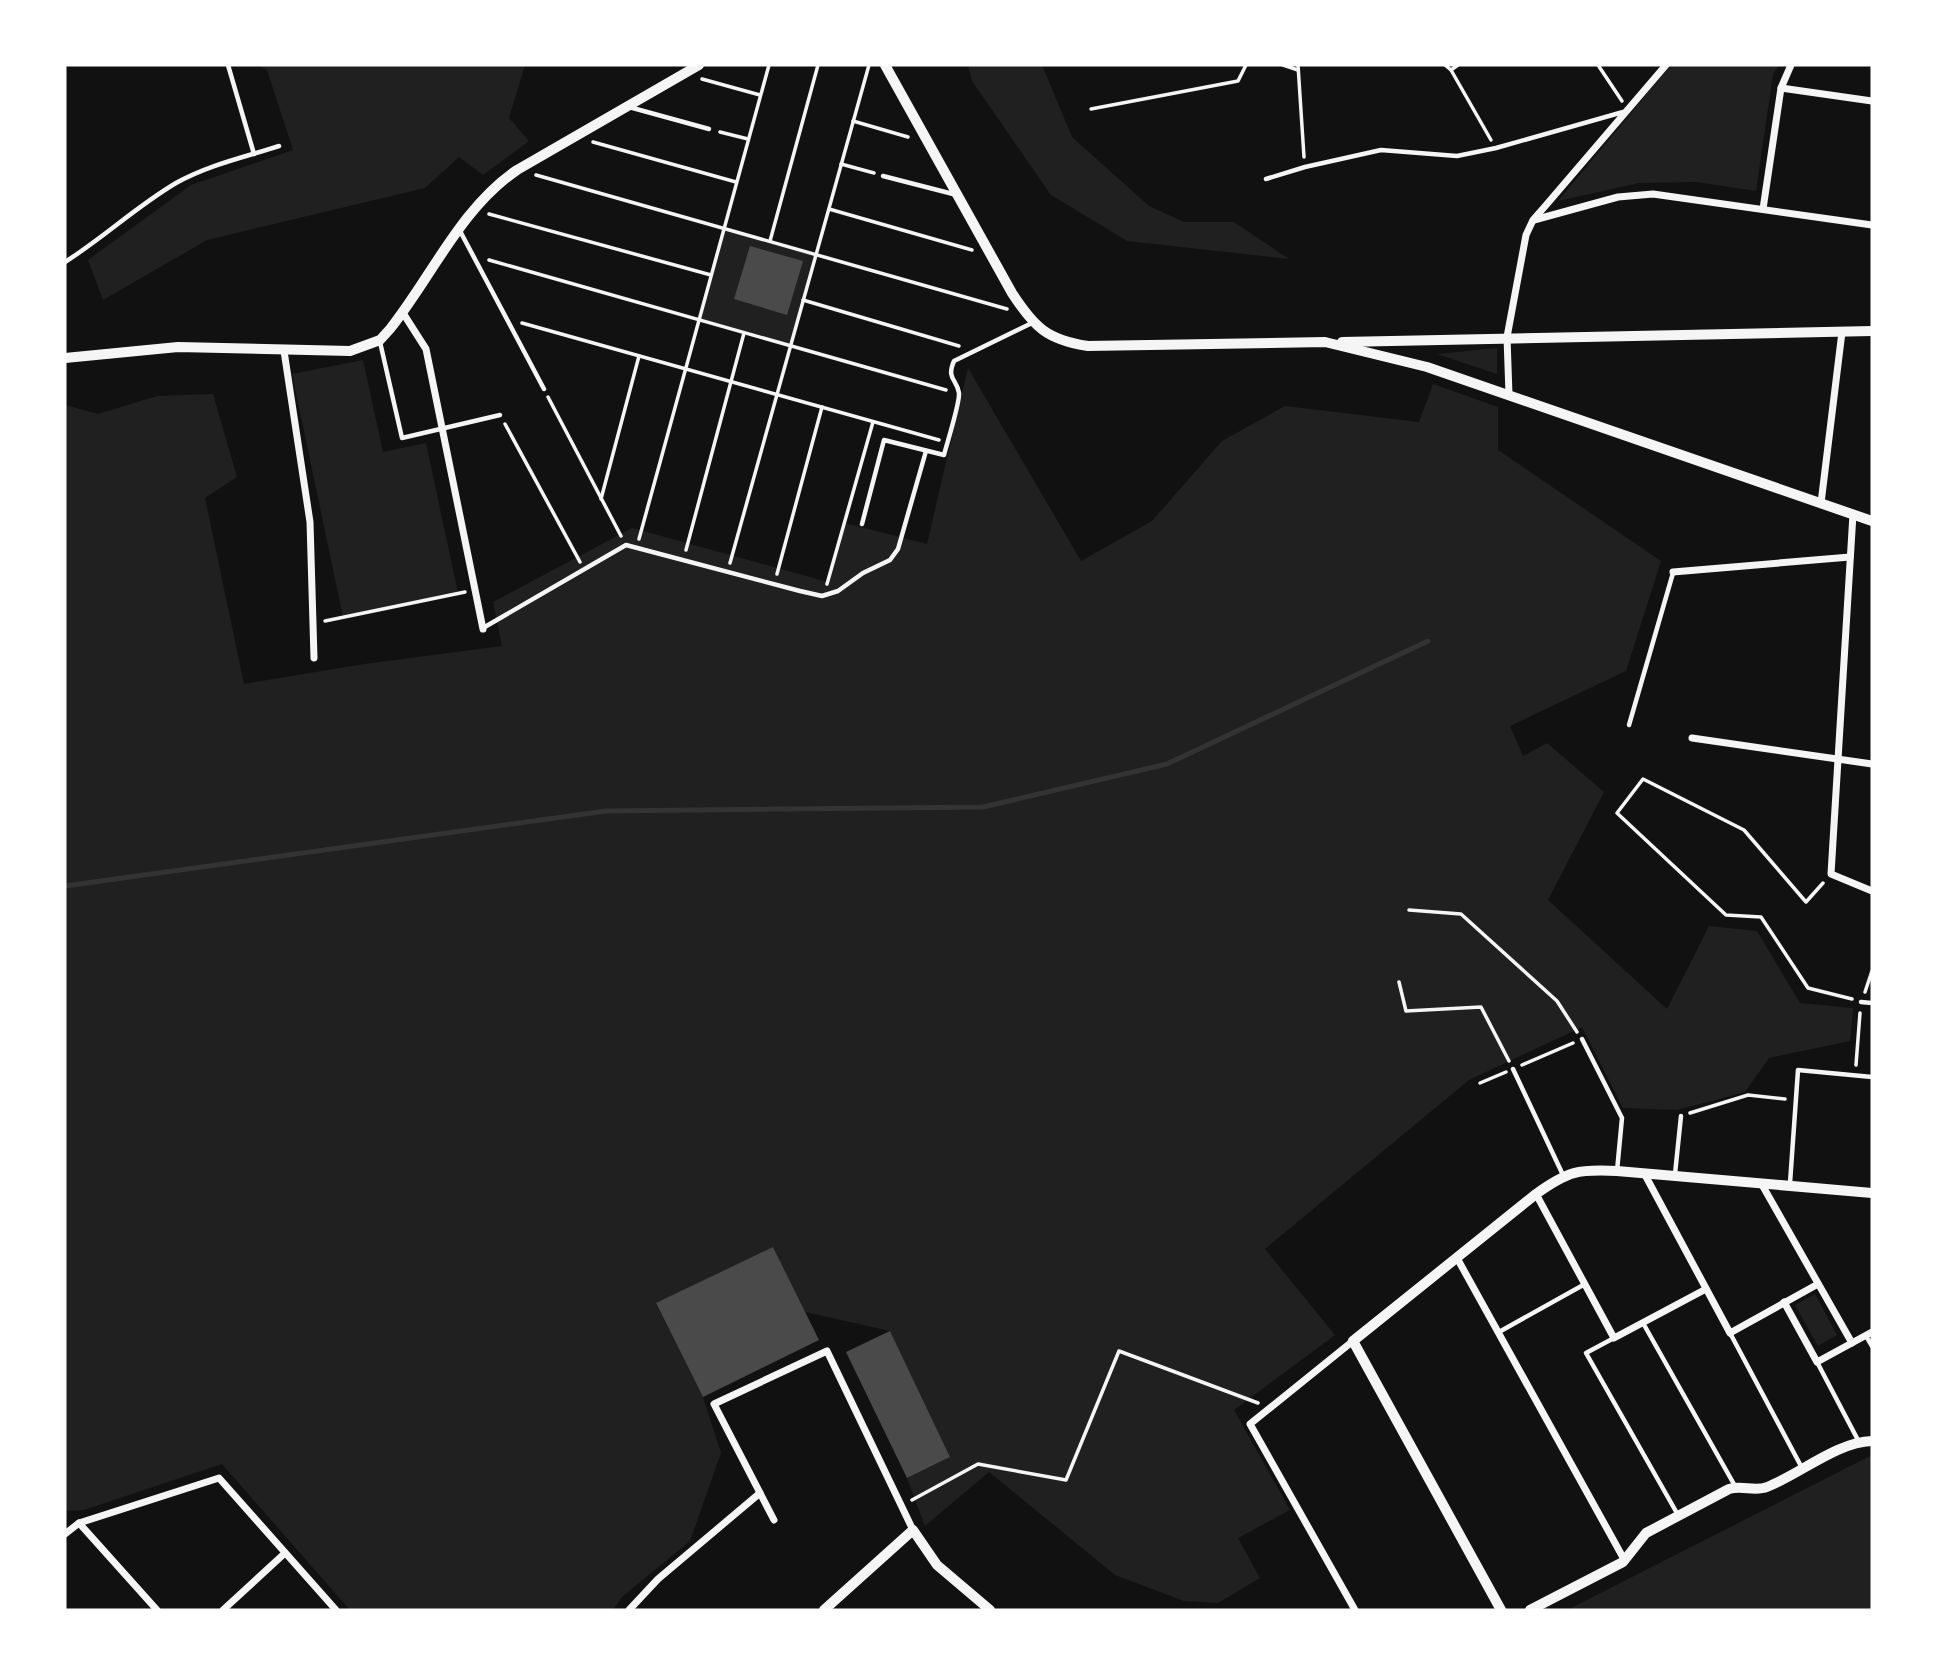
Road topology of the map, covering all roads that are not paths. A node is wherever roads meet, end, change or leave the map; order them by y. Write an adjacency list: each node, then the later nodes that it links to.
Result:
1 (228, 65): 12 (lane)
2 (699, 65): 8 (street)
3 (885, 65): 15 (street)
4 (1666, 65): 9 (street)
5 (1791, 65): 6 (street)
6 (1781, 89): 7 (street); 16 (street)
7 (1872, 101)
8 (626, 107): 10 (lane); 19 (street)
9 (1628, 111): 14 (lane); 17 (street)
10 (709, 129)
11 (279, 146): 12 (lane)
12 (254, 154): 21 (lane)
13 (883, 176): 15 (lane)
14 (1266, 179)
15 (958, 195): 23 (street)
16 (1763, 209): 17 (street); 18 (street)
17 (1533, 220): 26 (street)
18 (1872, 225)
19 (460, 230): 22 (street); 31 (lane)
20 (65, 253): 21 (lane)
21 (67, 261)
22 (403, 313): 27 (street); 34 (street)
23 (1030, 319): 28 (street); 35 (lane)
24 (1872, 331): 25 (street)
25 (1842, 332): 26 (street); 36 (street)
26 (1507, 339): 28 (street); 32 (street)
27 (380, 340): 29 (street); 34 (lane)
28 (1325, 342): 32 (street)
29 (285, 351): 30 (street); 43 (street)
30 (65, 358)
31 (544, 389)
32 (1508, 395): 36 (street)
33 (500, 415): 34 (lane)
34 (443, 428): 42 (street)
35 (926, 451): 39 (lane); 42 (lane)
36 (1821, 503): 37 (street)
37 (1853, 514): 38 (street); 40 (street)
38 (1872, 521)
39 (862, 524)
40 (1850, 557): 41 (street); 46 (street)
41 (1673, 572): 44 (lane)
42 (483, 629)
43 (314, 658)
44 (1629, 725)
45 (1692, 738): 46 (street)
46 (1838, 760): 47 (street); 48 (street)
47 (1872, 764)
48 (1872, 891)
49 (1861, 1002): 50 (lane)
50 (1872, 1003)
51 (1582, 1039): 55 (lane)
52 (1513, 1069): 58 (lane)
53 (1872, 1077): 60 (lane)
54 (1681, 1115): 57 (lane)
55 (1617, 1171): 56 (street); 58 (street)
56 (1643, 1172): 57 (street); 66 (street)
57 (1675, 1175): 59 (street)
58 (1563, 1176): 62 (street)
59 (1761, 1182): 60 (street); 65 (street)
60 (1789, 1185): 61 (street)
61 (1872, 1193)
62 (1536, 1194): 63 (street); 64 (street)
63 (1457, 1258): 69 (street); 73 (street)
64 (1585, 1284): 69 (lane); 72 (street)
65 (1818, 1284): 67 (street); 74 (street)
66 (1706, 1289): 68 (street); 70 (street)
67 (1784, 1302): 70 (street); 76 (street)
68 (1643, 1323): 72 (street); 80 (lane)
69 (1498, 1332): 88 (street)
70 (1730, 1333): 79 (lane)
71 (1869, 1333): 74 (street); 75 (lane)
72 (1615, 1338): 82 (lane)
73 (1353, 1341): 95 (street); 96 (street)
74 (1852, 1343): 76 (street)
75 (1872, 1346)
76 (1817, 1362): 78 (lane)
77 (1872, 1441): 78 (street)
78 (1859, 1442): 79 (street)
79 (1803, 1469): 80 (street)
80 (1735, 1487): 82 (street)
81 (760, 1493): 83 (street); 85 (street); 92 (street)
82 (1679, 1516): 88 (street)
83 (774, 1520)
84 (79, 1523): 86 (street); 87 (street); 89 (street)
85 (913, 1530): 93 (street); 94 (street)
86 (65, 1534)
87 (285, 1553): 90 (street); 91 (street)
88 (1625, 1561): 97 (street)
89 (157, 1610)
90 (223, 1610)
91 (336, 1610)
92 (629, 1610)
93 (824, 1610)
94 (990, 1610)
95 (1356, 1610)
96 (1501, 1610)
97 (1530, 1610)

